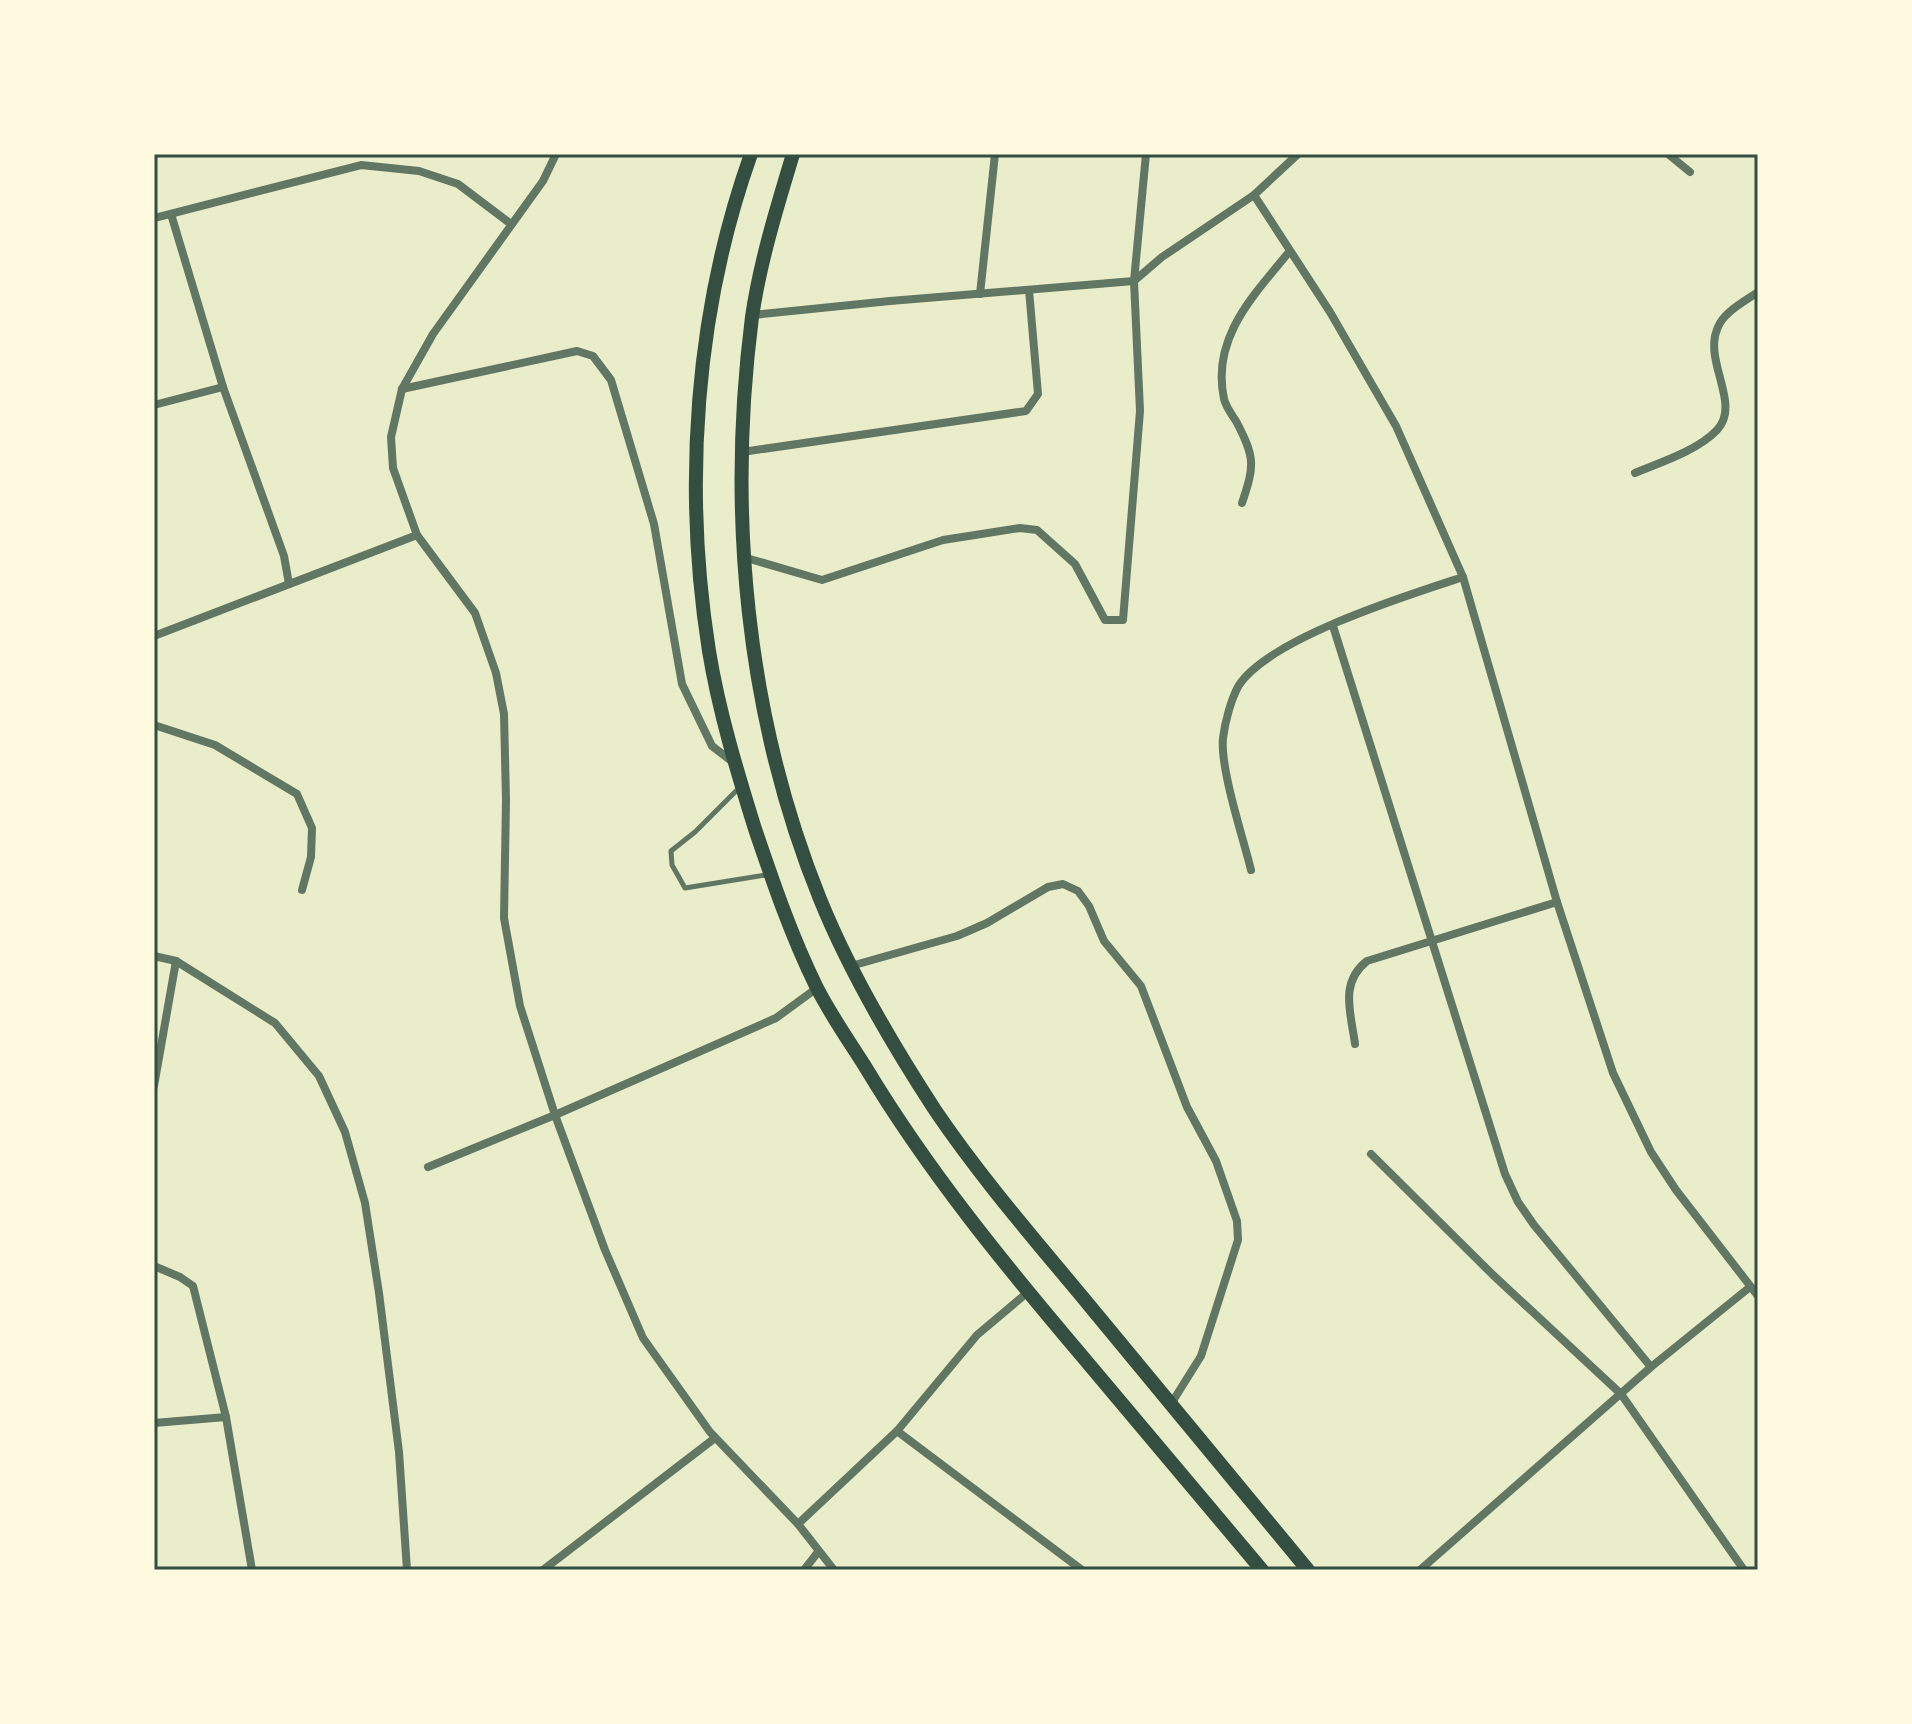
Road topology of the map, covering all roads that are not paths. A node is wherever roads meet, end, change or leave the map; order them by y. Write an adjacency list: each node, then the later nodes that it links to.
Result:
1 (556, 154): 12 (street)
2 (751, 154): 32 (main road)
3 (793, 154): 18 (main road)
4 (995, 154): 17 (street)
5 (1146, 154): 14 (street)
6 (1298, 154): 9 (street)
7 (1668, 154): 8 (street)
8 (1690, 172)
9 (1254, 195): 13 (street); 14 (street)
10 (171, 214): 11 (street); 12 (street); 19 (street)
11 (154, 218)
12 (511, 224): 20 (street)
13 (1289, 252): 24 (street); 27 (street)
14 (1134, 281): 15 (street); 26 (street)
15 (1029, 290): 17 (street); 22 (street)
16 (1758, 292): 23 (street)
17 (980, 294): 18 (street)
18 (753, 315): 22 (main road)
19 (223, 387): 21 (street); 28 (street)
20 (402, 389): 25 (street); 32 (street)
21 (154, 405)
22 (741, 452): 26 (main road)
23 (1635, 473)
24 (1242, 503)
25 (417, 535): 28 (street); 45 (street)
26 (742, 557): 41 (main road)
27 (1463, 577): 29 (street); 37 (street)
28 (289, 584): 30 (street)
29 (1333, 626): 34 (street); 38 (street)
30 (154, 636)
31 (154, 725): 36 (street)
32 (734, 763): 33 (main road)
33 (741, 786): 35 (main road); 35 (lane)
34 (1251, 870)
35 (770, 874): 42 (main road)
36 (302, 890)
37 (1557, 902): 38 (street); 49 (street)
38 (1431, 941): 43 (street); 52 (street)
39 (154, 956): 40 (street)
40 (176, 961): 44 (street); 61 (street)
41 (851, 966): 54 (main road); 54 (street)
42 (817, 988): 45 (street); 50 (main road)
43 (1355, 1044)
44 (154, 1086)
45 (555, 1115): 47 (street); 58 (street)
46 (1371, 1154): 53 (street)
47 (428, 1167)
48 (154, 1266): 55 (street)
49 (1750, 1287): 51 (street); 52 (street)
50 (1028, 1292): 57 (street); 67 (main road)
51 (1758, 1296)
52 (1651, 1367): 53 (street)
53 (1621, 1394): 69 (street); 70 (street)
54 (1171, 1404): 68 (main road)
55 (226, 1417): 56 (street); 62 (street)
56 (154, 1423)
57 (897, 1431): 59 (street); 66 (street)
58 (715, 1438): 59 (street); 63 (street)
59 (798, 1524): 60 (street)
60 (818, 1552): 64 (street); 65 (street)
61 (408, 1569)
62 (252, 1570)
63 (543, 1570)
64 (804, 1570)
65 (834, 1570)
66 (1082, 1570)
67 (1262, 1570)
68 (1308, 1570)
69 (1421, 1570)
70 (1744, 1570)

